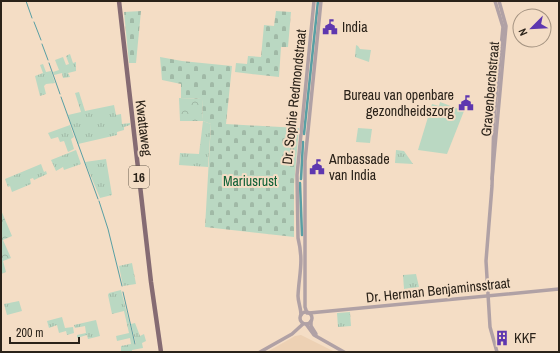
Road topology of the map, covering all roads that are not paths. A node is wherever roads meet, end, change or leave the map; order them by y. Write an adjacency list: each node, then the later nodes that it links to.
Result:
1 (119, 1): 17 (main road, Kwattaweg / 16)
2 (314, 1): 6 (street, Dr. Sophie Redmondstraat)
3 (322, 1): 8 (street, Dr. Sophie Redmondstraat)
4 (495, 1): 7 (street, Gravenberchstraat)
5 (499, 1): 7 (street, Gravenberchstraat)
6 (297, 180): 8 (street); 13 (street, Dr. Sophie Redmondstraat)
7 (492, 180): 10 (street, Gravenberchstraat)
8 (305, 181): 11 (street, Dr. Sophie Redmondstraat)
9 (559, 289): 10 (street, Dr. Herman Benjaminsstraat)
10 (487, 297): 12 (street, Dr. Herman Benjaminsstraat); 20 (street, Gravenberchstraat)
11 (308, 313): 12 (street, Dr. Herman Benjaminsstraat); 13 (street, Dr. Herman Benjaminsstraat); 14 (street)
12 (319, 313): 14 (street, Dr. Herman Benjaminsstraat)
13 (301, 315): 15 (street, Dr. Sophie Redmondstraat)
14 (311, 319): 15 (street, Dr. Herman Benjaminsstraat); 16 (street)
15 (303, 323): 16 (street); 18 (street, Dr. Sophie Redmondstraat)
16 (321, 339): 19 (street)
17 (161, 352)
18 (260, 352)
19 (344, 352)
20 (497, 352)

